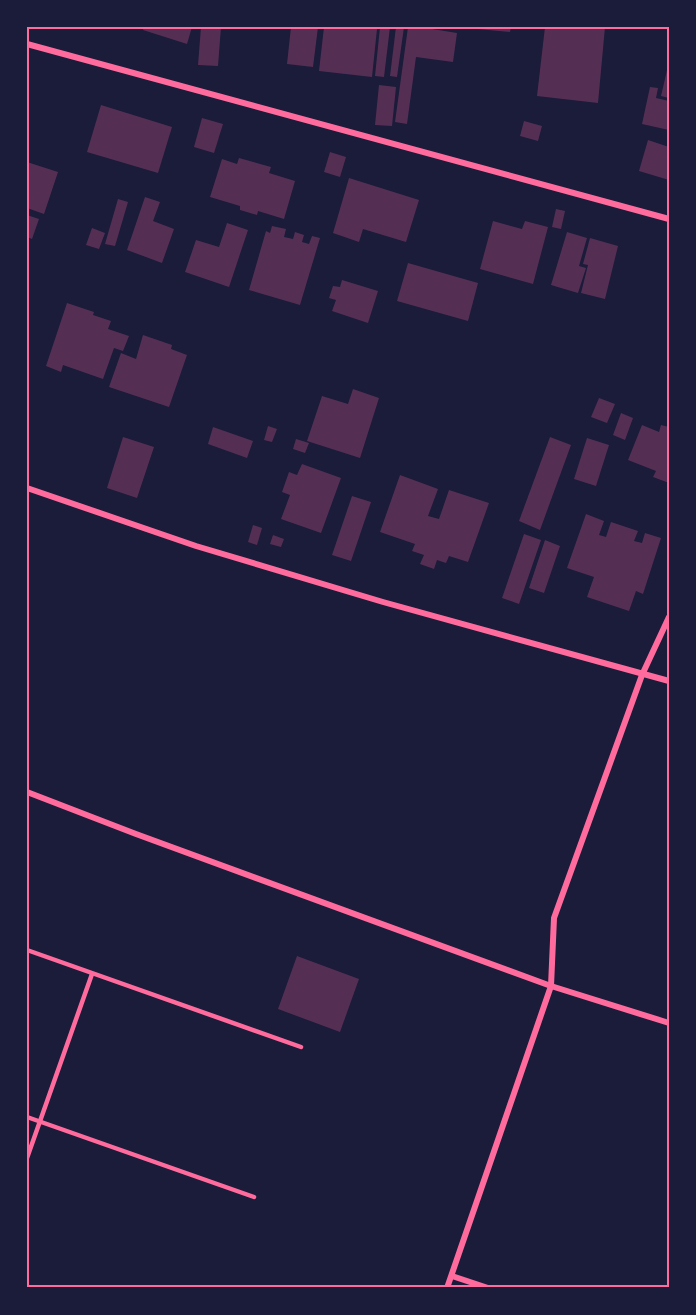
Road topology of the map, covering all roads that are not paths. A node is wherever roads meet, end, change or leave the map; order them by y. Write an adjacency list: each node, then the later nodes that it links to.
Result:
1 (27, 44): 2 (street)
2 (669, 219)
3 (27, 488): 5 (street)
4 (669, 617): 5 (street)
5 (642, 675): 6 (street); 10 (street)
6 (669, 681)
7 (27, 792): 10 (street)
8 (27, 950): 9 (lane)
9 (92, 974): 12 (lane); 14 (lane)
10 (551, 986): 11 (street); 17 (street)
11 (669, 1023)
12 (301, 1047)
13 (27, 1117): 14 (lane)
14 (40, 1121): 15 (lane); 16 (lane)
15 (27, 1158)
16 (254, 1197)
17 (452, 1276): 18 (street); 19 (street)
18 (447, 1288)
19 (488, 1288)

